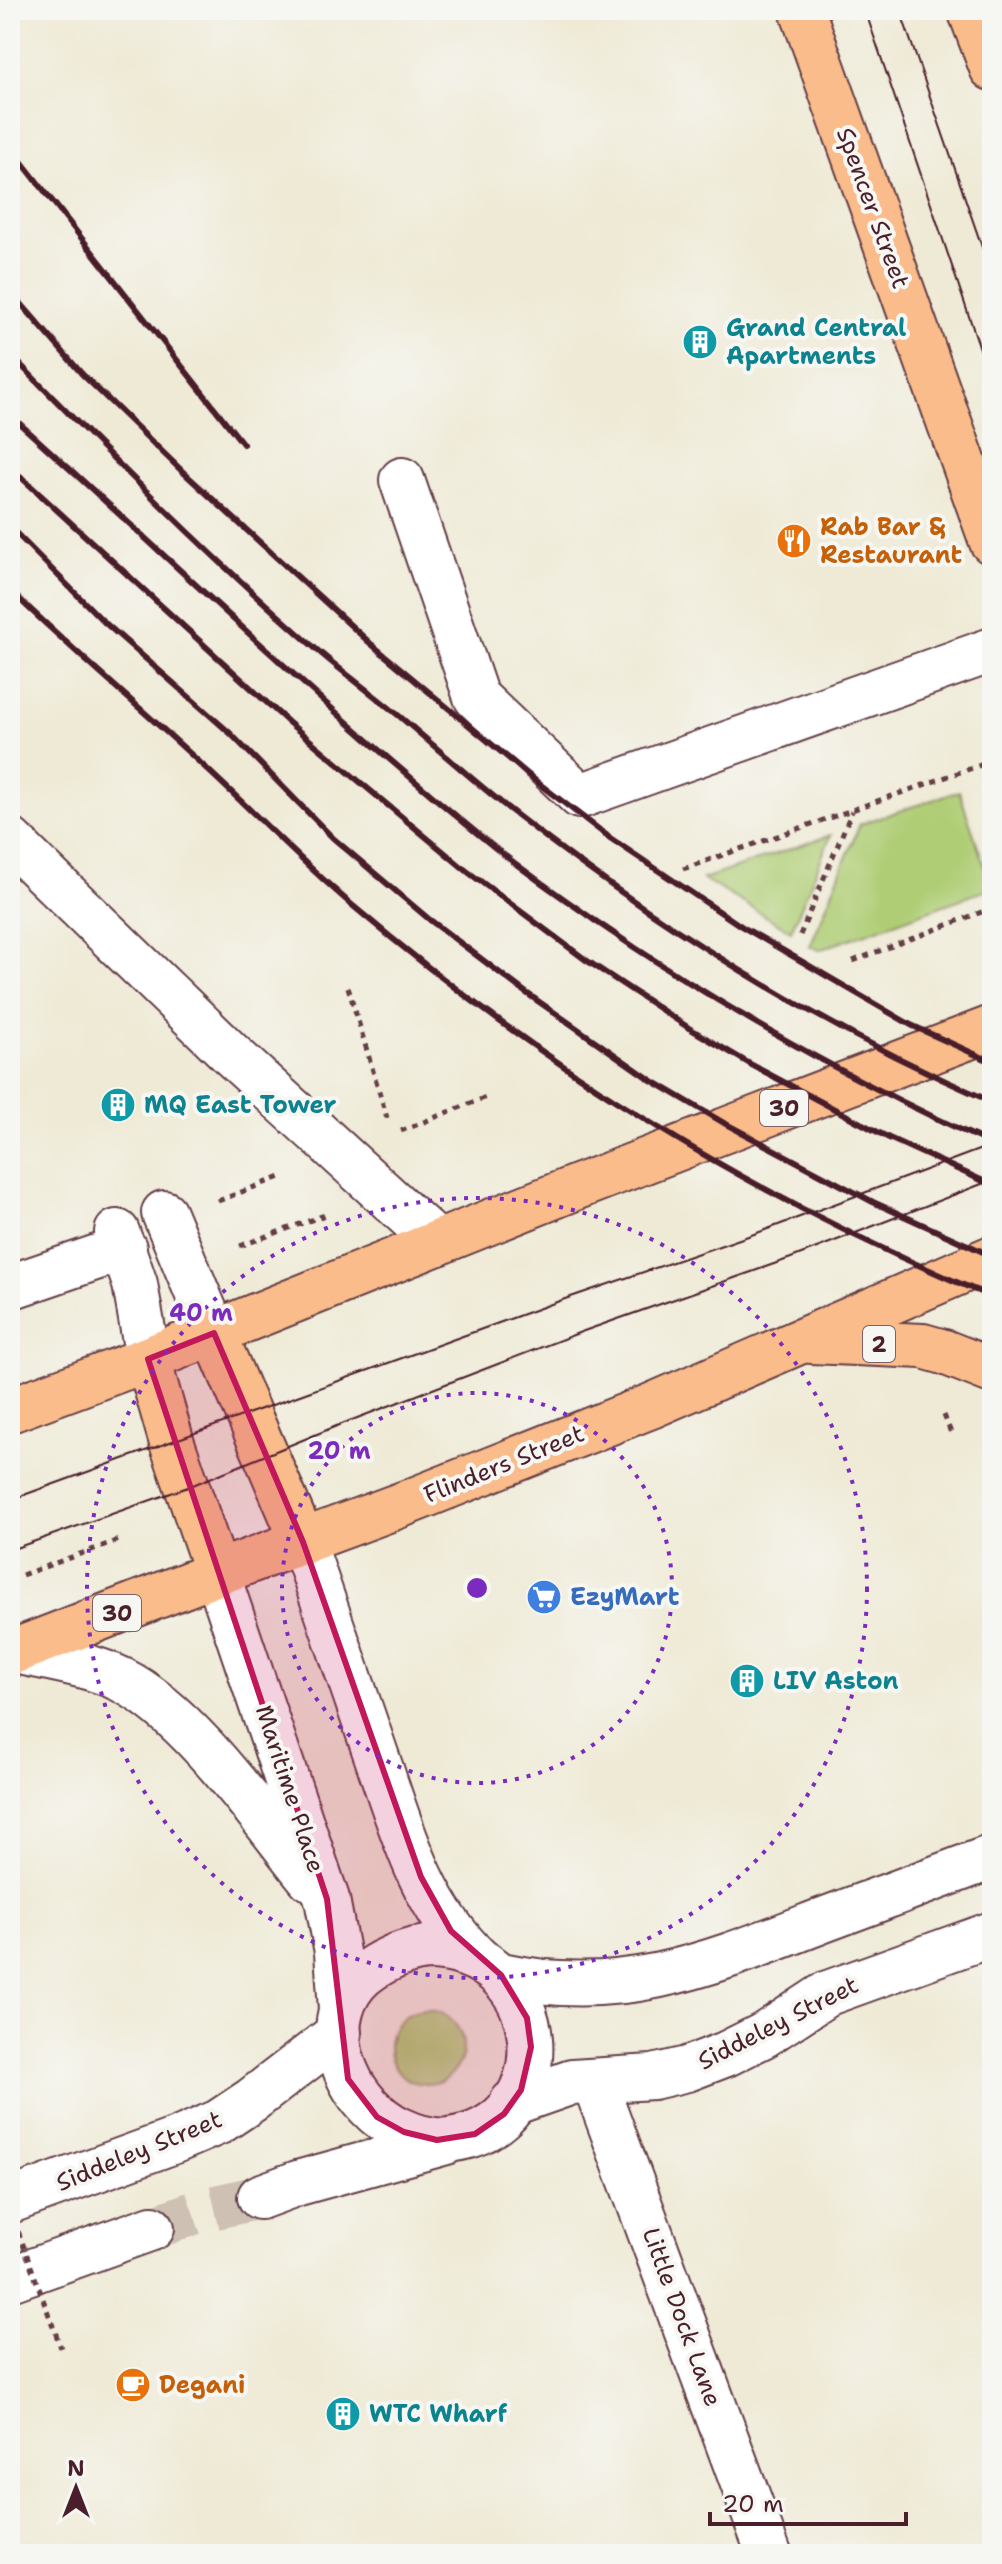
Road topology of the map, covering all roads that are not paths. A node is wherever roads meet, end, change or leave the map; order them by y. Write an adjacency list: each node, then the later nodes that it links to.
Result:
1 (802, 10): 5 (main road, Spencer Street)
2 (979, 16): 3 (main road)
3 (992, 68)
4 (402, 480): 6 (street)
5 (992, 542)
6 (992, 650)
7 (10, 840): 10 (street)
8 (992, 1028): 10 (main road, 30)
9 (165, 1216): 13 (street)
10 (438, 1243): 13 (main road, 30)
11 (992, 1258): 14 (main road, Flinders Street / 30)
12 (10, 1287): 15 (street)
13 (214, 1333): 15 (main road, 30); 18 (main road)
14 (800, 1341): 16 (main road, 2); 18 (main road, Flinders Street / 30)
15 (148, 1359): 17 (main road, 30); 19 (main road)
16 (992, 1371)
17 (10, 1410)
18 (303, 1542): 19 (main road, Flinders Street / 30); 24 (street)
19 (217, 1573): 20 (main road, Flinders Street / 30); 22 (street, Maritime Place)
20 (13, 1652): 22 (street)
21 (992, 1857): 24 (street)
22 (327, 1899): 25 (street, Maritime Place)
23 (992, 1934): 26 (street, Siddeley Street)
24 (489, 1966): 25 (street); 27 (street)
25 (340, 2022): 28 (street); 30 (street, Siddeley Street)
26 (594, 2081): 27 (street, Siddeley Street); 33 (street, Little Dock Lane)
27 (512, 2103): 28 (street)
28 (463, 2137): 29 (street)
29 (260, 2197)
30 (10, 2201)
31 (152, 2228): 32 (street)
32 (10, 2279)
33 (769, 2554)

